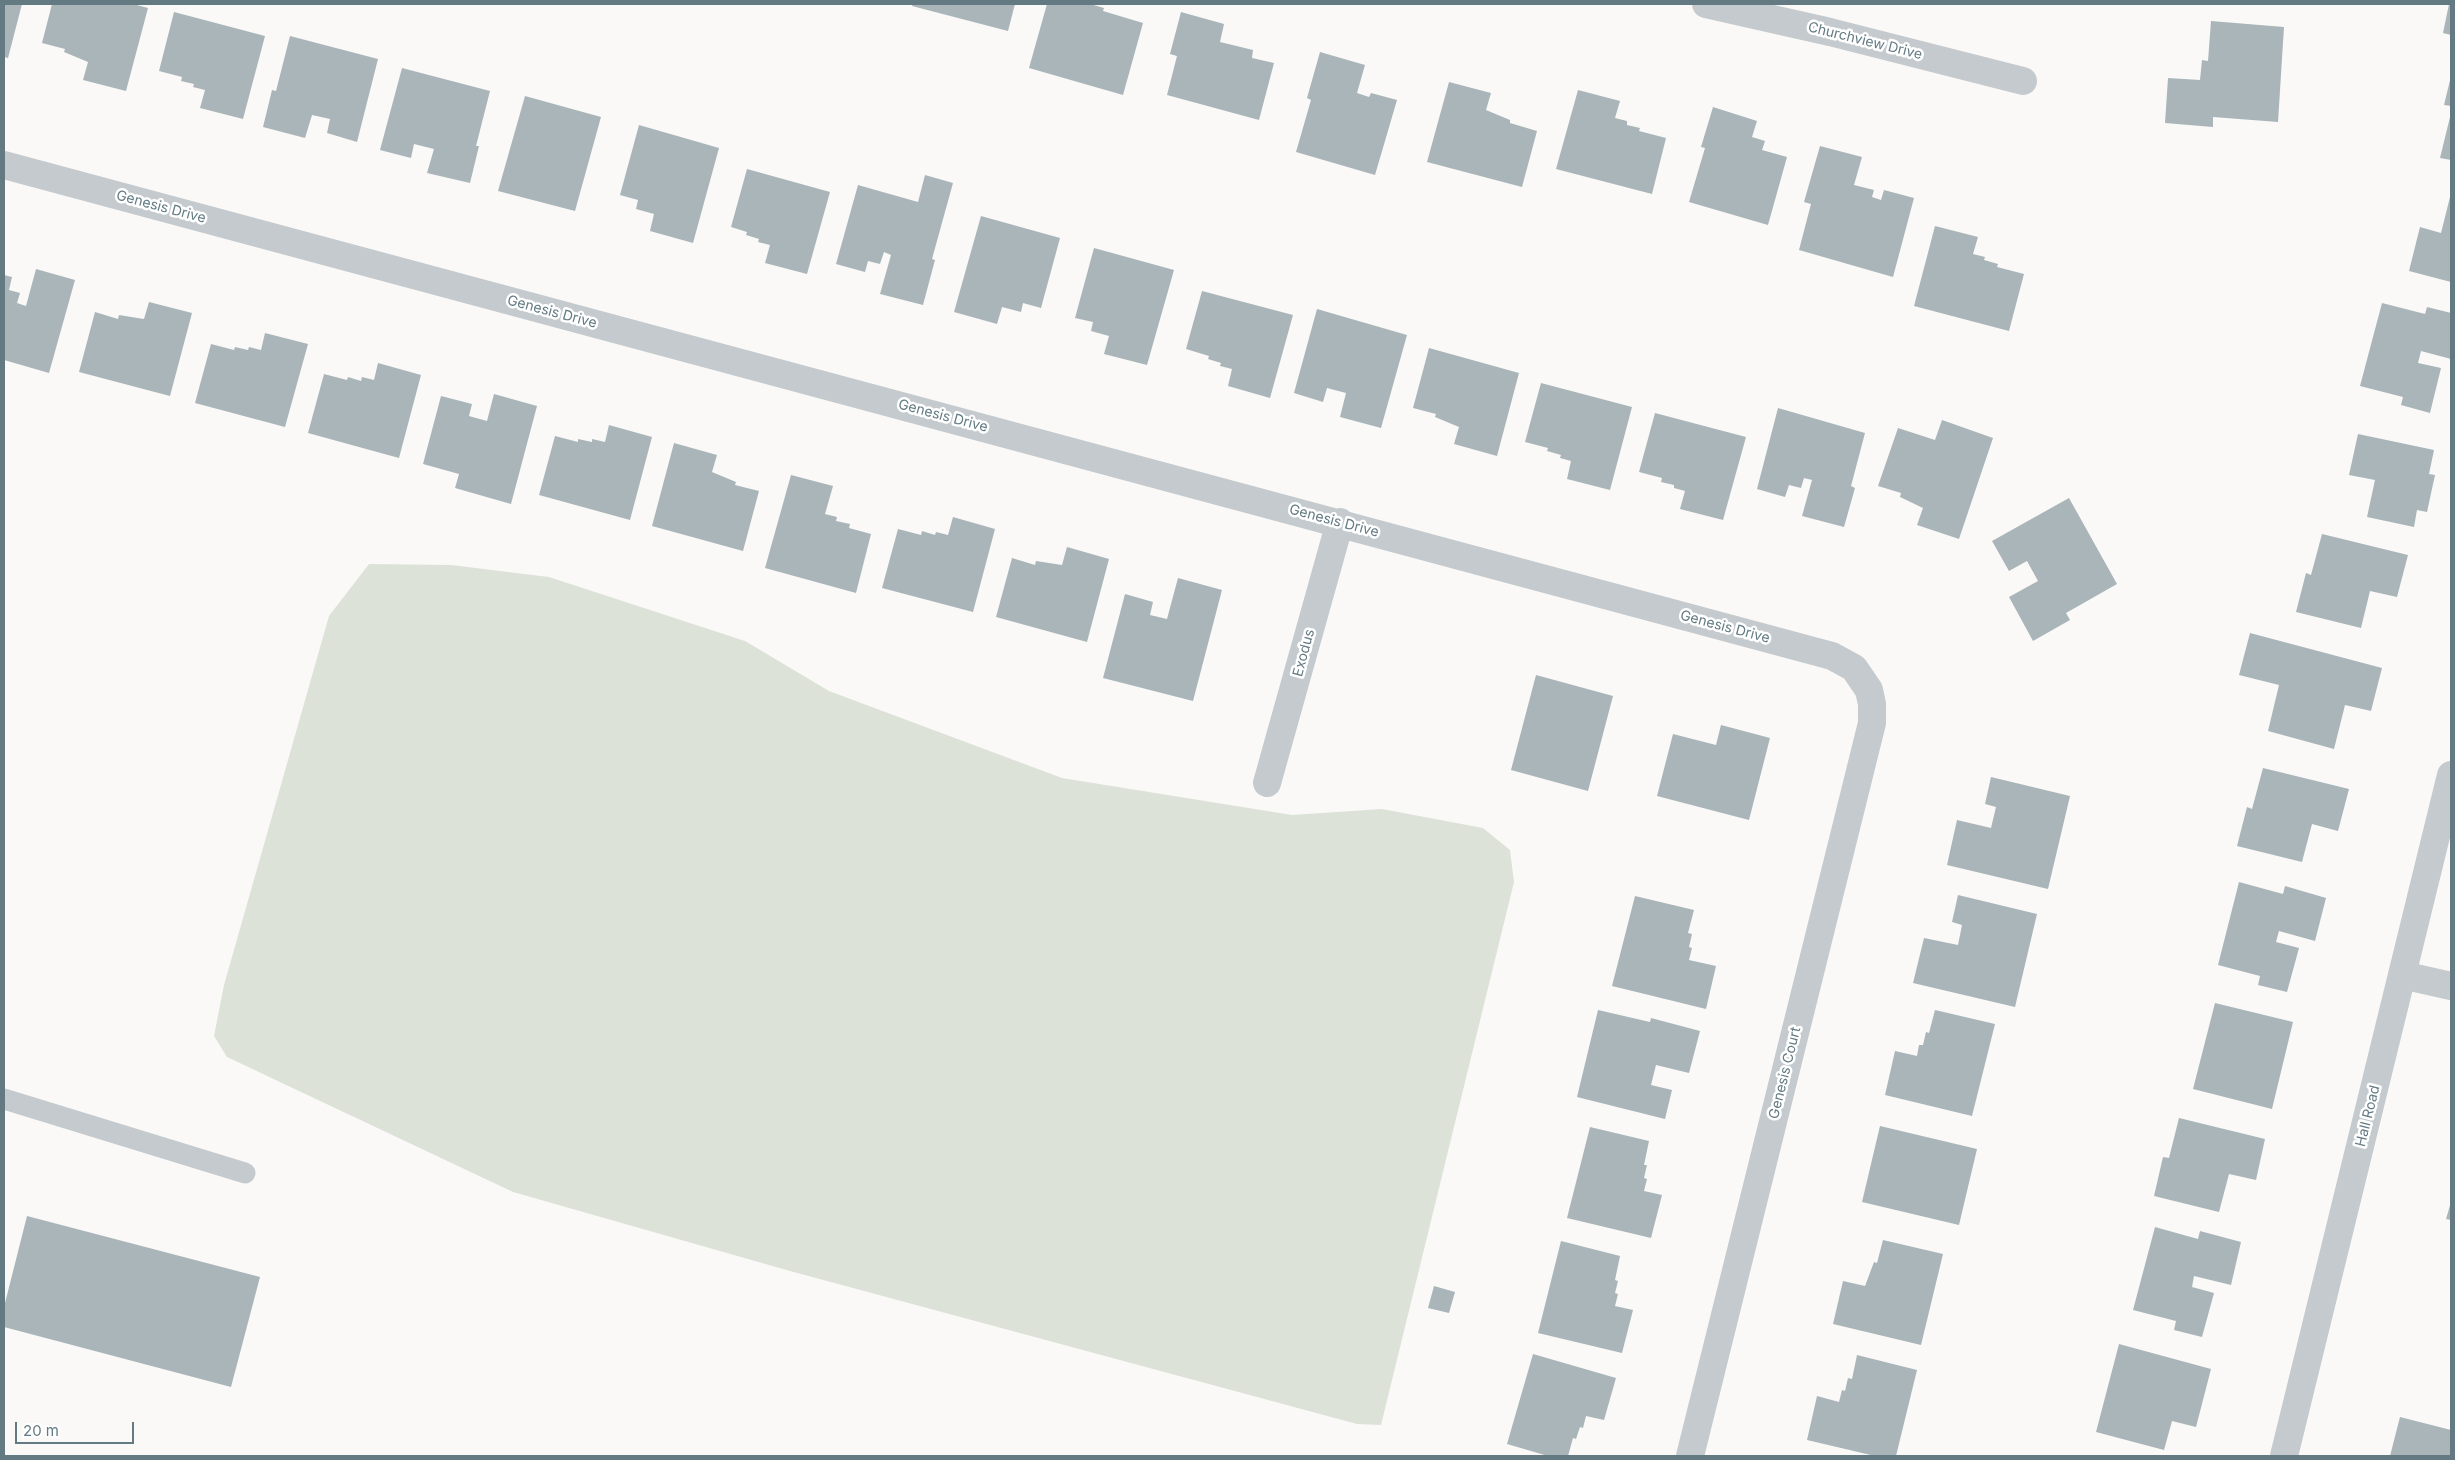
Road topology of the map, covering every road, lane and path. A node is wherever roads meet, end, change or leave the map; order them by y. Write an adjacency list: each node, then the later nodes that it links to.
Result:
1 (1706, 4): 2 (street, Churchview Drive)
2 (2023, 81)
3 (4, 165): 4 (street, Genesis Drive)
4 (1340, 522): 5 (street, Genesis Drive); 7 (street, Exodus)
5 (1869, 690): 12 (street, Genesis Court)
6 (2451, 776): 8 (street, Hall Road)
7 (1268, 783)
8 (2402, 975): 9 (street); 13 (street, Hall Road)
9 (2451, 986)
10 (4, 1100): 11 (lane)
11 (245, 1173)
12 (1690, 1456)
13 (2284, 1456)

